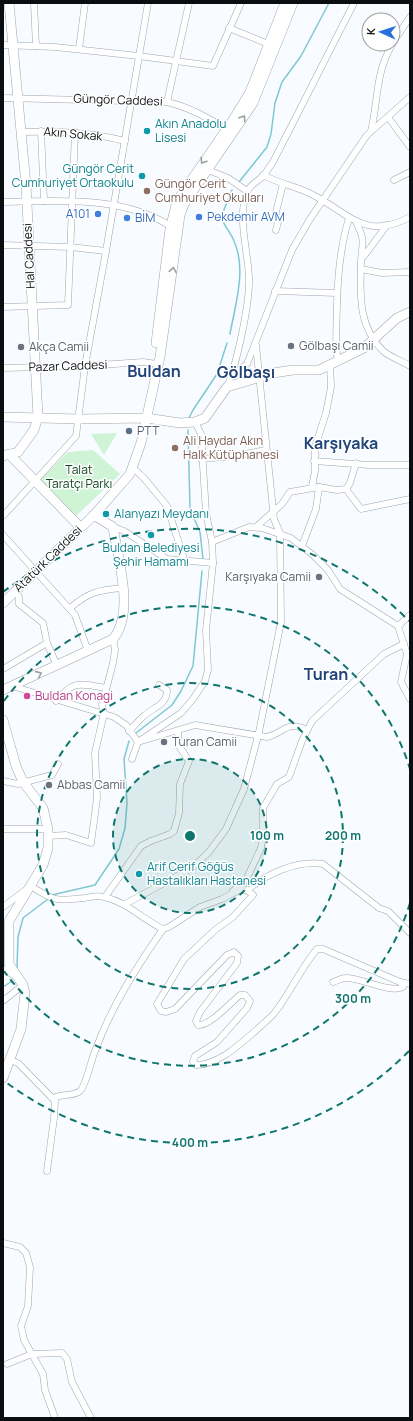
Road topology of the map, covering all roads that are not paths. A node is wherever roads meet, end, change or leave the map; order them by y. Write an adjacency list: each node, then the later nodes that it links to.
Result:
1 (34, 3): 15 (street)
2 (85, 3): 16 (street)
3 (148, 3): 17 (street)
4 (189, 3): 18 (street)
5 (241, 3): 11 (street)
6 (285, 3): 12 (street)
7 (293, 3): 32 (street, one-way to 7)
8 (354, 3): 34 (street)
9 (7, 4): 14 (street, Hal Caddesi)
10 (410, 17): 27 (street)
11 (230, 28): 12 (street); 18 (street)
12 (268, 44): 25 (street)
13 (3, 45): 14 (street)
14 (13, 45): 15 (street); 21 (street, Hal Caddesi)
15 (36, 46): 16 (street)
16 (79, 49): 17 (street)
17 (139, 56): 18 (street); 22 (street)
18 (176, 60): 23 (street)
19 (410, 97): 24 (street)
20 (3, 98): 21 (street, Güngör Caddesi)
21 (18, 98): 22 (street, Güngör Caddesi); 28 (street, Hal Caddesi)
22 (132, 99): 23 (street, Güngör Caddesi); 30 (street)
23 (167, 102): 25 (street, Güngör Caddesi)
24 (388, 117): 27 (street); 31 (street)
25 (226, 129): 48 (street, one-way to 48)
26 (41, 131): 28 (street, Akın Sokak); 29 (street, Akın Sokak); 39 (street)
27 (371, 131): 41 (street)
28 (20, 132): 38 (street, Hal Caddesi)
29 (75, 132): 30 (street, Akın Sokak); 40 (street)
30 (125, 141): 43 (street)
31 (410, 147)
32 (208, 170): 37 (street); 48 (street)
33 (410, 172): 35 (street)
34 (264, 175): 36 (street); 37 (street)
35 (394, 180)
36 (283, 184): 41 (street); 49 (street)
37 (247, 191): 71 (street)
38 (27, 201): 39 (street); 42 (street); 51 (street, Hal Caddesi)
39 (44, 201): 40 (street)
40 (72, 201): 43 (street); 52 (street)
41 (322, 201): 45 (street); 57 (street)
42 (3, 202)
43 (114, 206): 48 (street); 53 (street)
44 (410, 217): 47 (street)
45 (349, 218): 46 (street); 58 (street)
46 (356, 222): 47 (street); 54 (street)
47 (387, 225): 54 (street)
48 (174, 229): 65 (street, Atatürk Caddesi)
49 (276, 230)
50 (3, 245): 51 (street)
51 (28, 245): 52 (street); 59 (street, Hal Caddesi)
52 (70, 248): 53 (street); 59 (street)
53 (106, 251): 66 (street)
54 (361, 259): 55 (street)
55 (361, 269): 56 (street); 62 (street)
56 (410, 272)
57 (275, 291): 58 (street); 63 (street)
58 (337, 293): 64 (street)
59 (32, 306): 60 (street); 68 (street, Hal Caddesi)
60 (3, 307)
61 (410, 312): 62 (street)
62 (375, 339): 64 (street); 67 (street)
63 (256, 345): 70 (street); 71 (street)
64 (334, 362): 70 (street); 81 (street)
65 (157, 364): 66 (street, Pazar Caddesi); 75 (street, Atatürk Caddesi)
66 (85, 366): 68 (street, Pazar Caddesi); 76 (street)
67 (410, 366)
68 (36, 367): 69 (street, Pazar Caddesi); 74 (street, Hal Caddesi)
69 (3, 368)
70 (259, 376): 72 (street); 78 (street)
71 (231, 377): 72 (street)
72 (227, 387): 77 (street)
73 (3, 417): 74 (street)
74 (38, 417): 76 (street); 79 (street, Hal Caddesi)
75 (146, 418): 76 (street); 77 (street); 84 (street, Atatürk Caddesi)
76 (79, 419): 85 (street)
77 (195, 422): 80 (street)
78 (266, 450): 80 (street); 90 (street)
79 (6, 455): 85 (street)
80 (201, 458): 98 (street)
81 (314, 461): 82 (street); 86 (street)
82 (356, 464): 83 (street); 88 (street)
83 (410, 465)
84 (132, 467): 91 (street, Atatürk Caddesi); 100 (street)
85 (35, 481): 92 (street); 93 (street)
86 (312, 487): 87 (street); 90 (street)
87 (319, 487): 88 (street); 99 (street)
88 (346, 489): 89 (street)
89 (410, 499)
90 (274, 512): 95 (street); 96 (street)
91 (94, 515): 93 (street, Atatürk Caddesi); 94 (street)
92 (3, 516)
93 (80, 527): 102 (street, Atatürk Caddesi)
94 (113, 527): 100 (street); 103 (street)
95 (256, 527): 96 (street); 98 (street)
96 (280, 533): 99 (street); 126 (street)
97 (3, 535): 102 (street)
98 (212, 542): 101 (street)
99 (302, 546): 108 (street)
100 (185, 562): 101 (street)
101 (213, 563): 127 (street)
102 (36, 571): 104 (street, Atatürk Caddesi); 106 (street)
103 (123, 588): 106 (street); 109 (street)
104 (15, 592): 105 (street, Atatürk Caddesi); 110 (street)
105 (3, 604)
106 (70, 608): 112 (street)
107 (410, 615): 108 (street)
108 (398, 626): 111 (street)
109 (113, 639): 112 (street); 118 (street)
110 (47, 642): 114 (street); 115 (street)
111 (404, 644): 113 (street); 124 (street)
112 (88, 651): 114 (street)
113 (408, 655): 119 (street)
114 (57, 666): 117 (street, one-way to 114)
115 (3, 669)
116 (159, 685): 125 (street)
117 (7, 688): 120 (street)
118 (106, 688): 120 (street); 121 (street)
119 (410, 699)
120 (56, 701): 121 (street)
121 (104, 714): 125 (street); 133 (street)
122 (3, 720): 131 (street)
123 (178, 730): 126 (street); 127 (street); 137 (street)
124 (307, 730): 126 (street); 136 (street)
125 (129, 731): 127 (street)
126 (257, 737): 138 (street)
127 (138, 742): 128 (street)
128 (132, 759)
129 (58, 764): 131 (street)
130 (3, 781): 131 (street)
131 (23, 782): 133 (street)
132 (3, 829): 133 (street)
133 (48, 832): 134 (street)
134 (30, 886): 137 (street); 139 (street); 143 (street)
135 (246, 890): 136 (street); 141 (street); 145 (street)
136 (227, 896): 140 (street)
137 (105, 897): 138 (street)
138 (125, 904): 140 (street)
139 (3, 907)
140 (163, 929): 150 (street)
141 (410, 933)
142 (3, 969): 143 (street)
143 (20, 981): 147 (street); 148 (street)
144 (333, 982): 145 (street)
145 (400, 982): 146 (street)
146 (410, 984)
147 (3, 1001)
148 (10, 1059): 149 (street); 150 (street)
149 (3, 1078)
150 (54, 1098): 151 (street)
151 (47, 1171)
152 (3, 1243): 153 (street)
153 (32, 1354): 154 (street); 155 (street); 156 (street)
154 (7, 1364)
155 (55, 1418)
156 (91, 1418)

